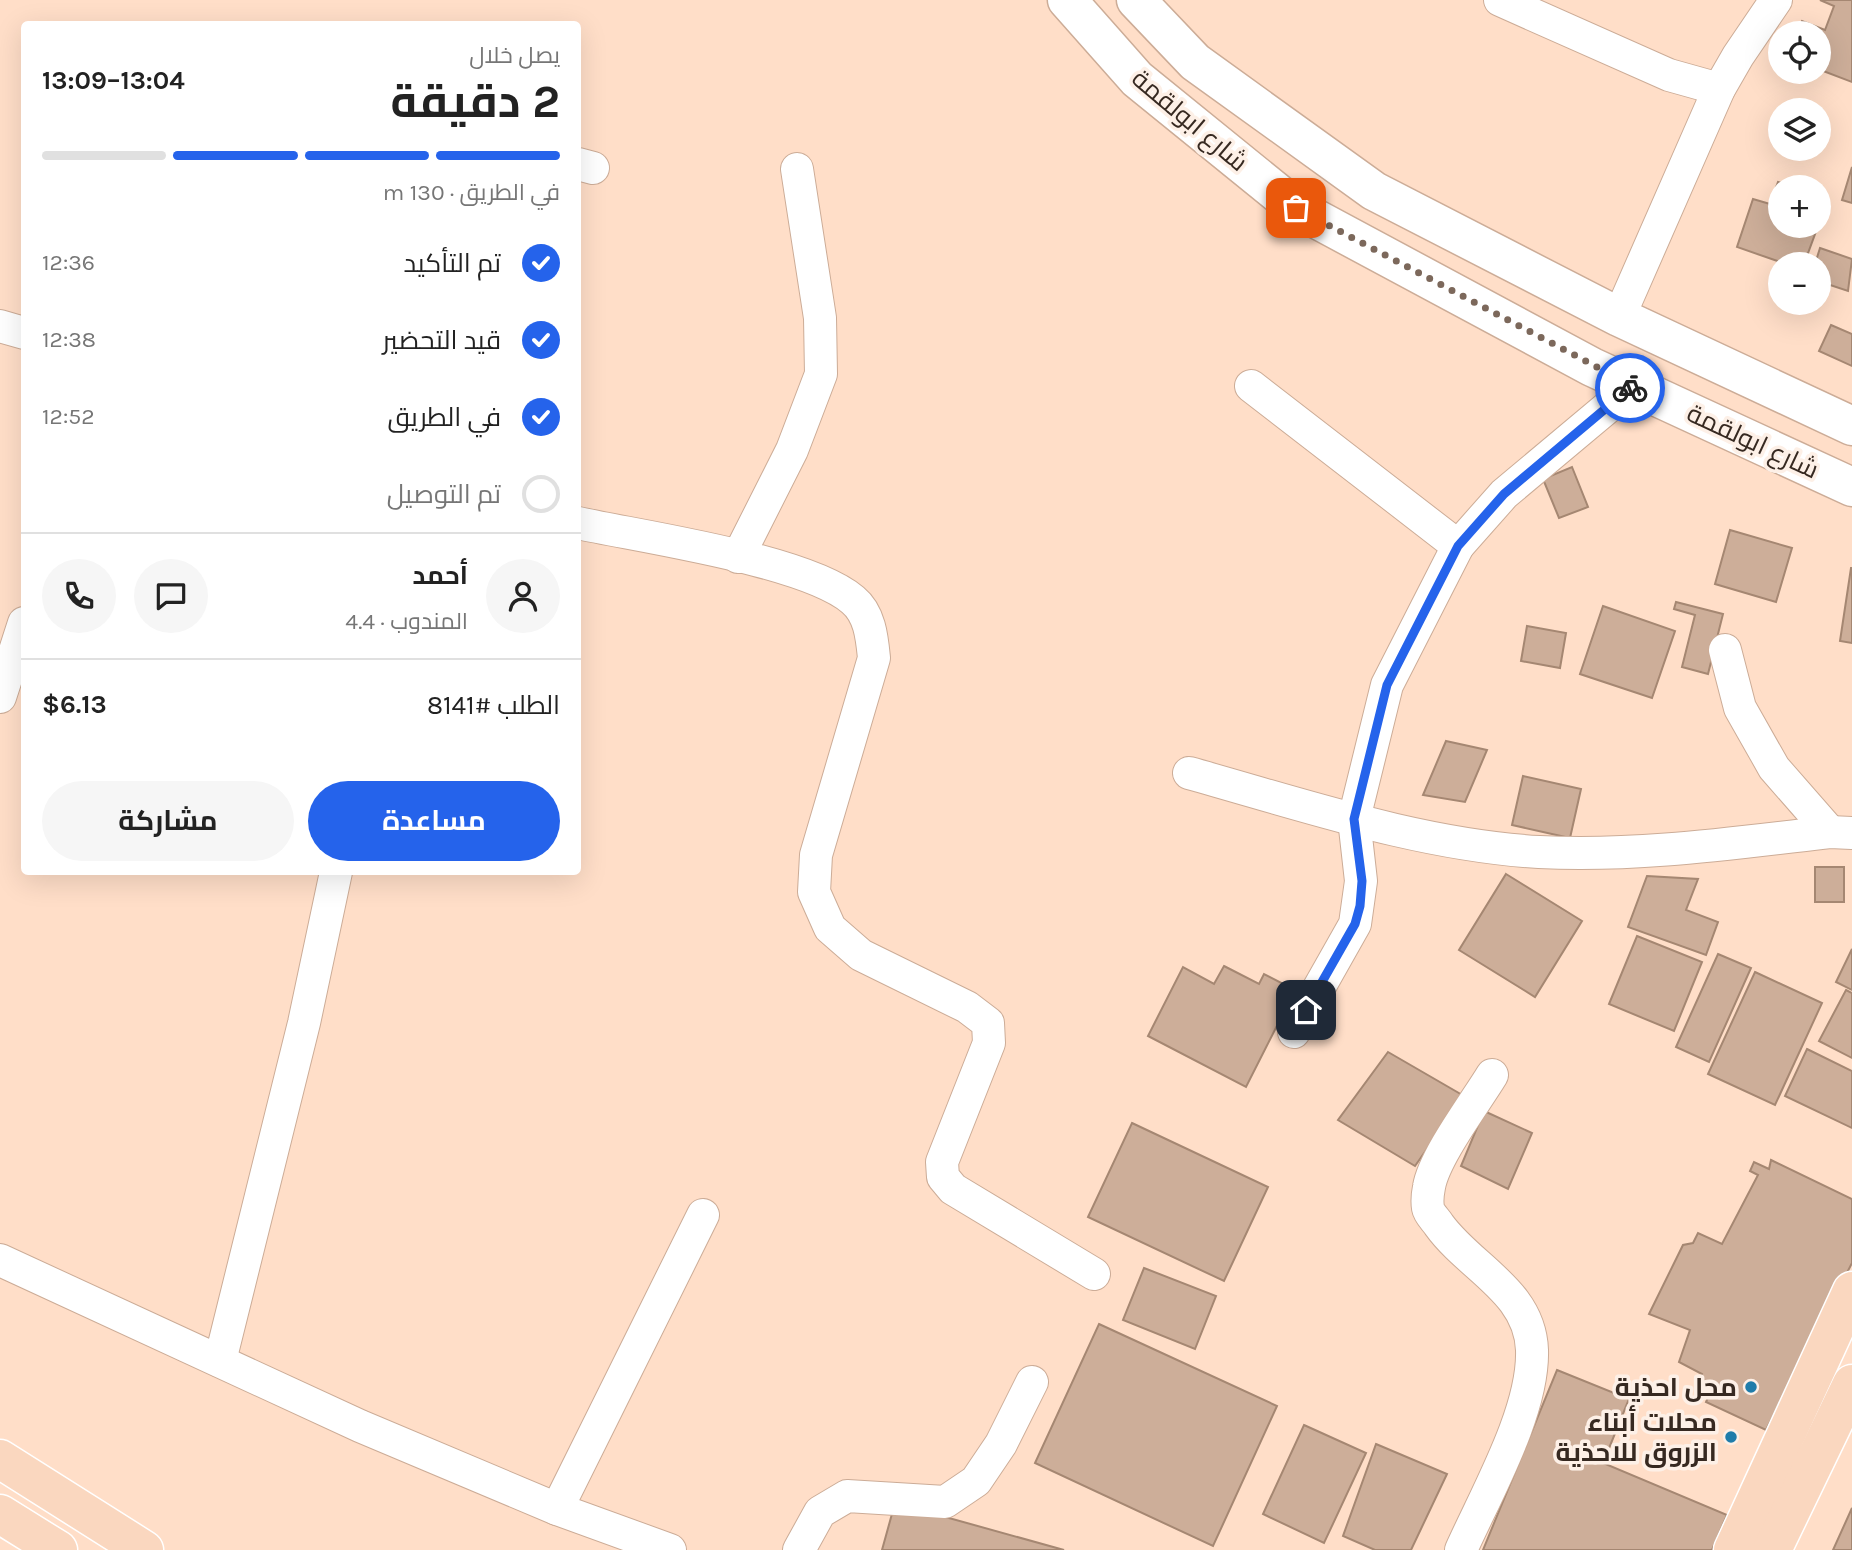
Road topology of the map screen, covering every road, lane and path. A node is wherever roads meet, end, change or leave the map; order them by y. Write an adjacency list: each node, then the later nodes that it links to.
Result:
1 (1067, 0): 11 (street, شارع ابولقمة)
2 (1136, 0): 7 (street, شارع ابولقمة)
3 (1500, 0): 5 (street)
4 (1776, 0): 5 (street)
5 (1719, 89): 7 (street)
6 (797, 169): 16 (street)
7 (1619, 317): 12 (street, شارع ابولقمة)
8 (0, 326): 9 (street)
9 (21, 332)
10 (1251, 386): 15 (street)
11 (1633, 386): 13 (street, شارع ابولقمة); 15 (street)
12 (1852, 426)
13 (1852, 487)
14 (581, 524): 16 (street)
15 (1458, 546): 21 (street)
16 (738, 557): 28 (street)
17 (21, 632): 19 (street)
18 (1725, 650): 22 (street)
19 (0, 697)
20 (1189, 773): 21 (street)
21 (1354, 819): 22 (street); 24 (street)
22 (1841, 833)
23 (335, 875): 30 (street)
24 (1294, 1032)
25 (1492, 1075): 40 (street)
26 (703, 1215): 34 (street)
27 (0, 1260): 30 (street)
28 (1094, 1274)
29 (1852, 1292): 41 (main road)
30 (220, 1361): 34 (street)
31 (1032, 1382): 39 (street)
32 (1852, 1384): 42 (main road)
33 (0, 1459): 37 (main road)
34 (557, 1509): 38 (street)
35 (0, 1514): 36 (main road)
36 (58, 1550)
37 (144, 1550)
38 (670, 1550)
39 (799, 1550)
40 (1461, 1550)
41 (1733, 1550)
42 (1773, 1550)

